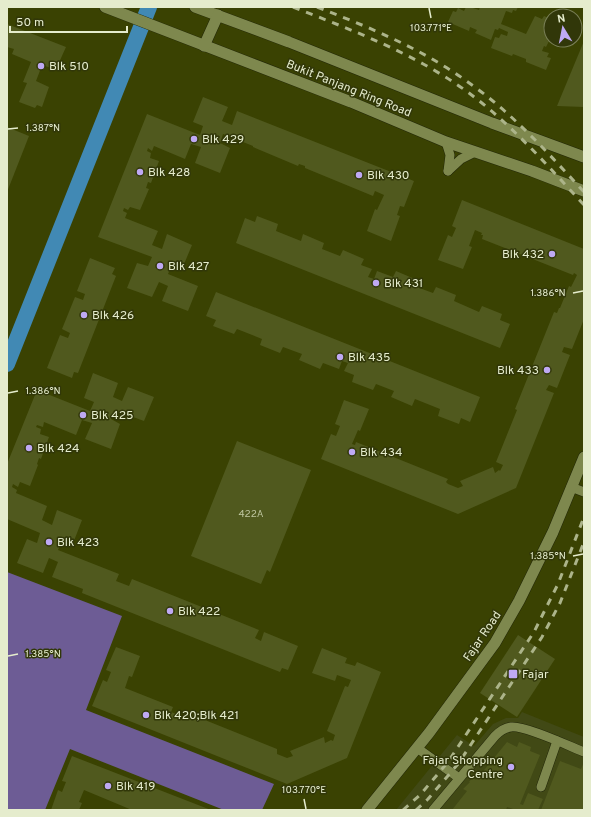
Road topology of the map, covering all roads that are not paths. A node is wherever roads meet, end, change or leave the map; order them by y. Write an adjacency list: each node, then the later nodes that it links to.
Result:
1 (105, 7): 4 (main road, Bukit Panjang Ring Road)
2 (194, 7): 3 (main road, Bukit Panjang Ring Road)
3 (218, 15): 4 (main road); 7 (main road, Bukit Panjang Ring Road)
4 (204, 46): 5 (main road, Bukit Panjang Ring Road)
5 (446, 142): 6 (main road, Bukit Panjang Ring Road); 6 (lane)
6 (475, 152): 8 (main road, Bukit Panjang Ring Road)
7 (584, 157)
8 (584, 192)
9 (584, 457): 10 (main road, Fajar Road)
10 (571, 487): 11 (lane); 13 (main road, Fajar Road)
11 (584, 492)
12 (558, 741): 14 (lane); 15 (lane); 16 (lane)
13 (416, 748): 15 (lane); 17 (main road, Fajar Road)
14 (584, 752)
15 (459, 778): 18 (lane)
16 (541, 787)
17 (367, 810)
18 (433, 810)

